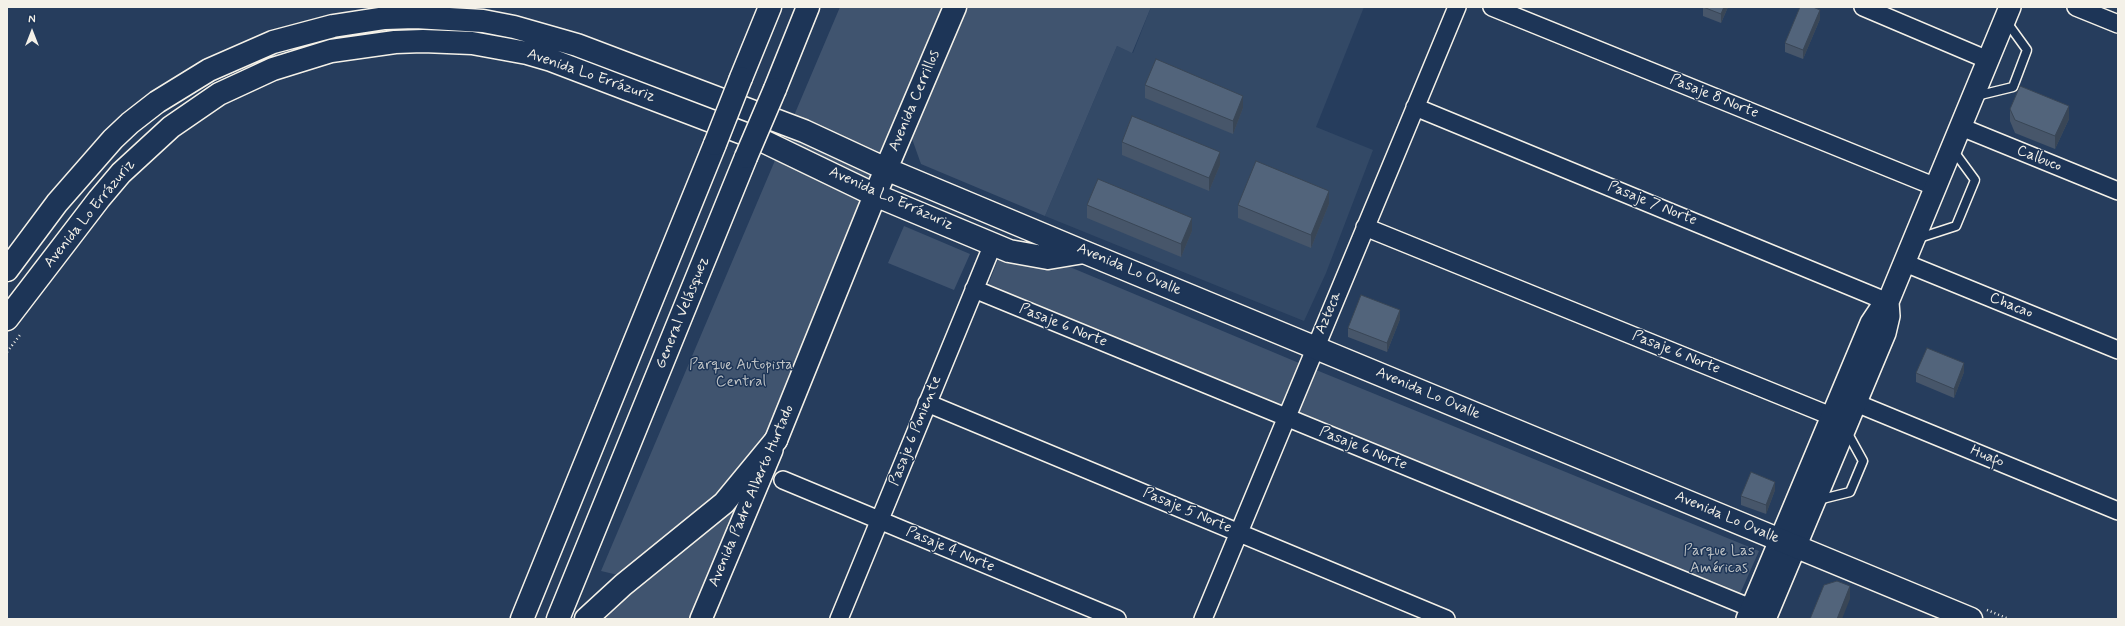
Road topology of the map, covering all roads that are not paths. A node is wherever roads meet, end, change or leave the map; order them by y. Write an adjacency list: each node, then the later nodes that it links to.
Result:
1 (770, 7): 42 (main road, bridge)
2 (955, 7): 15 (main road, Avenida Cerrillos)
3 (1457, 7): 12 (street, Azteca)
4 (1492, 7): 16 (street, Pasaje 8 Norte)
5 (1863, 7): 10 (street)
6 (2076, 7): 9 (street)
7 (807, 13): 43 (main road, General Velásquez, bridge)
8 (2008, 13): 10 (street); 11 (lane)
9 (2118, 24)
10 (1988, 60): 11 (street)
11 (1973, 97): 13 (street)
12 (1415, 107): 19 (street, Azteca); 26 (street, Pasaje 7 Norte)
13 (1961, 127): 14 (street); 17 (street, Calbuco)
14 (1952, 149): 16 (street); 20 (lane)
15 (886, 168): 18 (main road, Avenida Cerrillos); 22 (main road, Avenida Lo Ovalle); 24 (main road, Avenida Lo Errázuriz)
16 (1936, 187): 20 (street)
17 (2118, 191)
18 (875, 195): 21 (main road, Avenida Lo Errázuriz); 27 (main road, Avenida Lo Errázuriz); 34 (main road, Avenida Padre Alberto Hurtado)
19 (1365, 227): 28 (street, Azteca); 33 (street, Pasaje 6 Norte)
20 (1914, 240): 23 (street)
21 (993, 244): 22 (main road, Avenida Lo Errázuriz); 25 (street, Pasaje 6 Poniente)
22 (1084, 252): 28 (main road, Avenida Lo Ovalle)
23 (1904, 263): 26 (street); 29 (street, Chacao)
24 (7, 270)
25 (974, 289): 30 (street, Pasaje 6 Poniente); 32 (street, Pasaje 6 Norte)
26 (1888, 302): 31 (street); 33 (street)
27 (14, 326)
28 (1315, 348): 32 (street, Azteca); 40 (main road, Avenida Lo Ovalle)
29 (2118, 350)
30 (927, 403): 38 (street, Pasaje 6 Poniente); 39 (street, Pasaje 5 Norte)
31 (1856, 403): 33 (street); 37 (street, Huafo)
32 (1286, 417): 39 (street, Azteca); 41 (street, Pasaje 6 Norte)
33 (1838, 422): 36 (street); 36 (lane); 40 (street)
34 (776, 440): 44 (main road); 45 (street, Avenida Padre Alberto Hurtado)
35 (784, 480): 38 (street, Pasaje 4 Norte)
36 (1815, 500): 40 (street)
37 (2118, 511)
38 (879, 520): 46 (street, Pasaje 6 Poniente); 47 (street, Pasaje 4 Norte)
39 (1239, 533): 48 (street, Azteca); 49 (street, Pasaje 5 Norte)
40 (1788, 544): 41 (street); 50 (main road, Avenida Lo Ovalle)
41 (1754, 615)
42 (522, 619)
43 (558, 619)
44 (586, 619)
45 (701, 619)
46 (839, 619)
47 (1117, 619)
48 (1203, 619)
49 (1446, 619)
50 (1971, 619)

